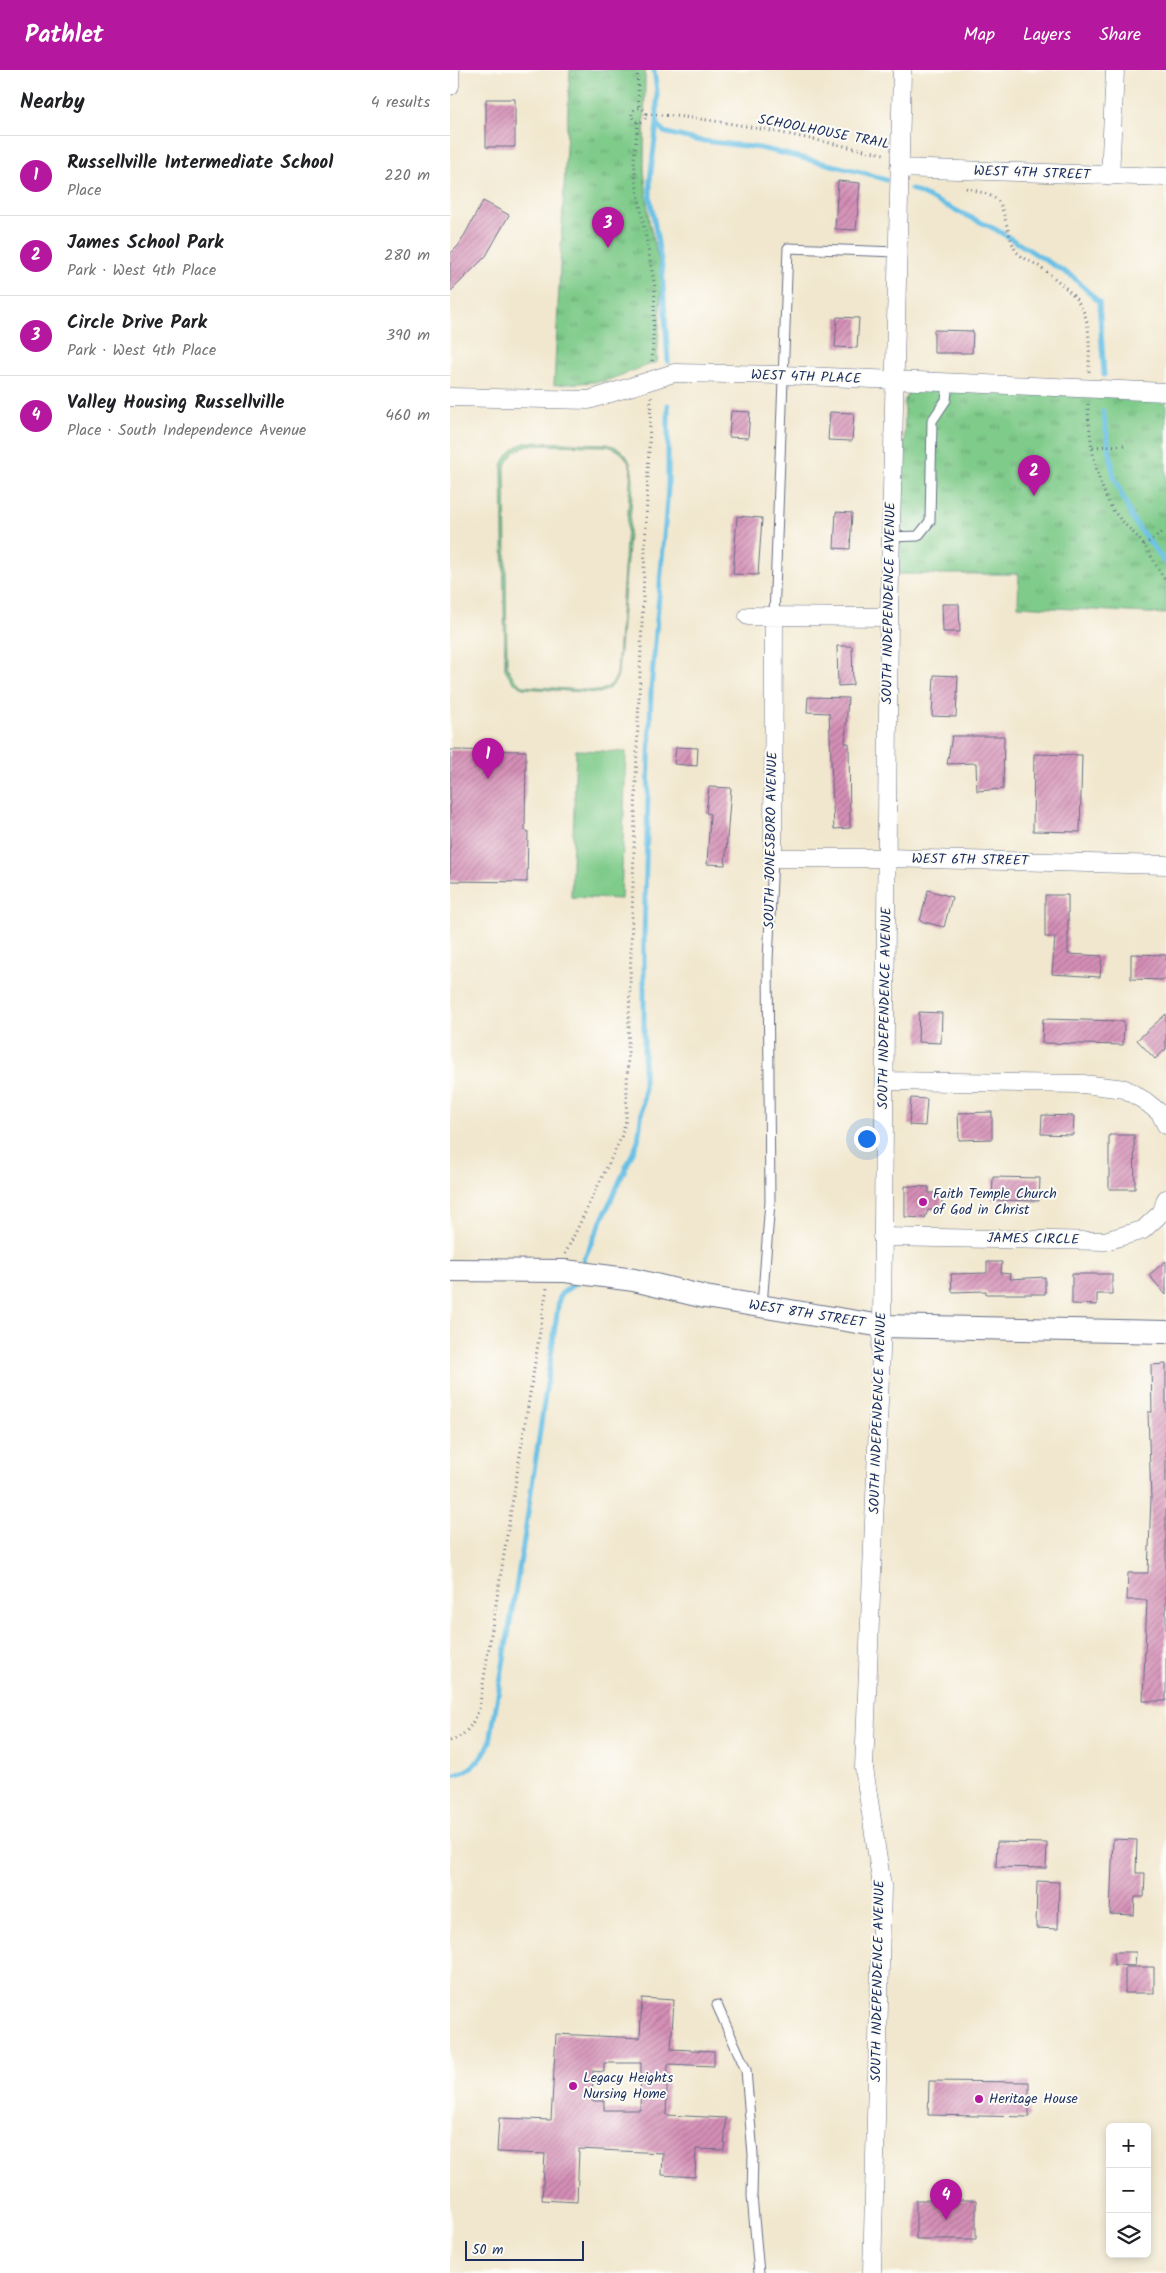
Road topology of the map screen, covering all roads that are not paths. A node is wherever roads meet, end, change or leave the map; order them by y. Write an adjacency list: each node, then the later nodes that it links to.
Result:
1 (450, 70): 4 (street)
2 (902, 70): 5 (street, SOUTH INDEPENDENCE AVENUE)
3 (1114, 70): 6 (street)
4 (450, 86)
5 (899, 163): 6 (street, WEST 4TH STREET); 8 (street, SOUTH INDEPENDENCE AVENUE)
6 (1110, 176): 7 (street, WEST 4TH STREET)
7 (1166, 177)
8 (897, 252): 9 (lane); 10 (street, SOUTH INDEPENDENCE AVENUE)
9 (784, 375): 10 (street, WEST 4TH PLACE); 13 (street, WEST 4TH PLACE); 16 (lane, SOUTH JONESBORO AVENUE)
10 (893, 380): 11 (street, WEST 4TH PLACE); 14 (street, SOUTH INDEPENDENCE AVENUE)
11 (948, 383): 12 (street, WEST 4TH PLACE); 14 (lane)
12 (1166, 392)
13 (450, 397)
14 (890, 537): 17 (street, SOUTH INDEPENDENCE AVENUE)
15 (748, 616): 16 (street)
16 (774, 617): 17 (street); 18 (street, SOUTH JONESBORO AVENUE)
17 (889, 617): 19 (street, SOUTH INDEPENDENCE AVENUE)
18 (773, 858): 19 (street, WEST 6TH STREET); 26 (lane, SOUTH JONESBORO AVENUE)
19 (887, 858): 20 (street, WEST 6TH STREET); 21 (street, SOUTH INDEPENDENCE AVENUE)
20 (1166, 865)
21 (885, 1081): 22 (street); 24 (street, SOUTH INDEPENDENCE AVENUE)
22 (1166, 1125)
23 (1166, 1199): 24 (street, JAMES CIRCLE)
24 (882, 1237): 27 (street, SOUTH INDEPENDENCE AVENUE)
25 (450, 1270): 26 (street, WEST 8TH STREET)
26 (762, 1306): 27 (street, WEST 8TH STREET)
27 (882, 1326): 28 (street, WEST 8TH STREET); 31 (street, SOUTH INDEPENDENCE AVENUE)
28 (1166, 1332)
29 (718, 2005): 30 (lane)
30 (759, 2273)
31 (872, 2273)

